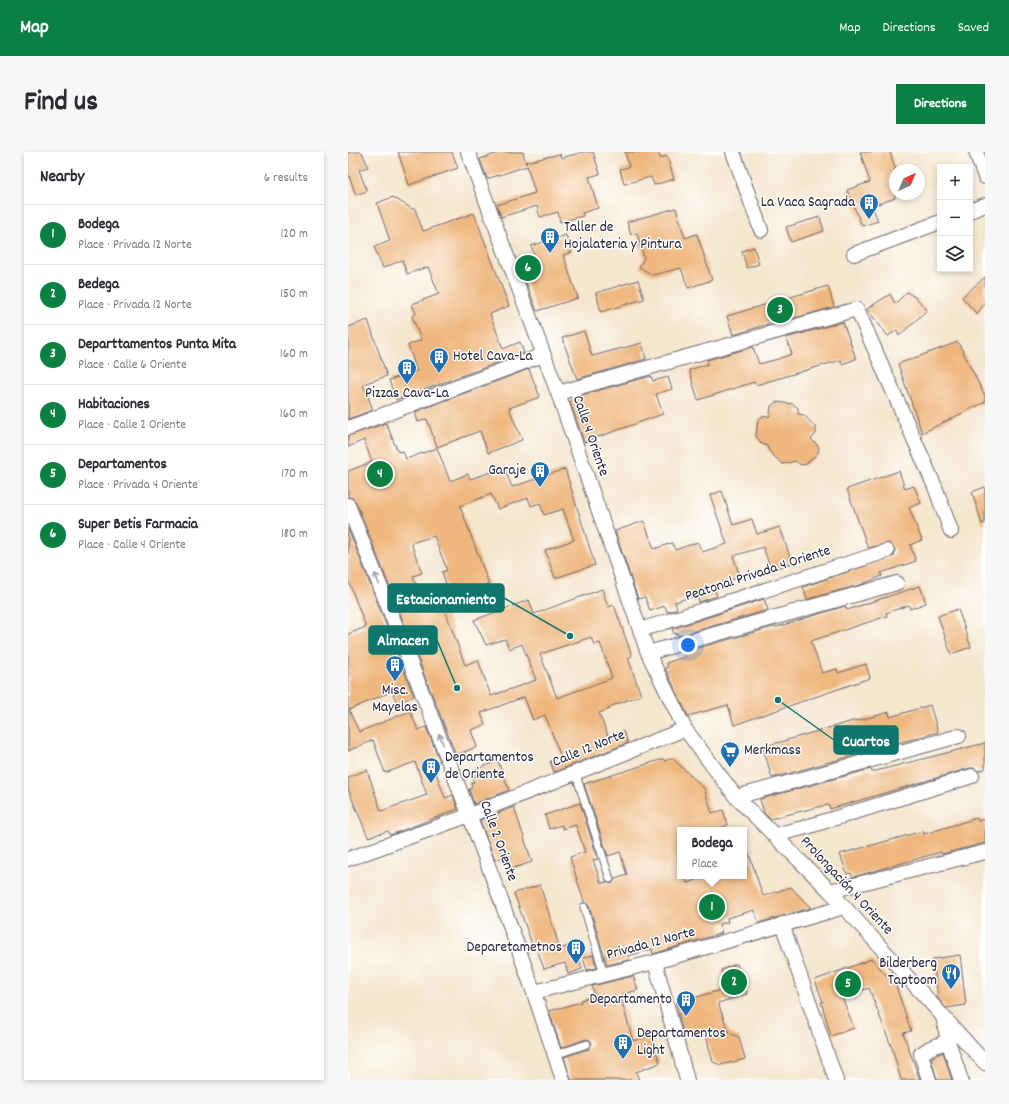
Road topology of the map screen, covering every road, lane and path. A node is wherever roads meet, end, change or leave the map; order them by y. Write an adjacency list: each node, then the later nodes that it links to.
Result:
1 (468, 152): 10 (street, Calle 4 Oriente)
2 (733, 152): 8 (street)
3 (976, 152): 4 (street)
4 (985, 177)
5 (985, 205): 6 (street)
6 (973, 210)
7 (937, 223): 9 (street)
8 (761, 230)
9 (854, 254)
10 (543, 355): 11 (street, Calle 4 Oriente); 12 (street)
11 (558, 393): 14 (street); 17 (street, Calle 4 Oriente)
12 (348, 428)
13 (348, 505): 24 (street, Calle 2 Oriente, one-way to 13)
14 (951, 531)
15 (887, 551): 17 (street, Peatonal Privada 4 Oriente)
16 (898, 583): 18 (street)
17 (640, 630): 18 (street, Calle 4 Oriente)
18 (648, 653): 19 (street, Calle 4 Oriente)
19 (685, 729): 21 (street, Calle 12 Norte); 23 (street, Prolongación 4 Oriente)
20 (959, 736): 23 (street)
21 (575, 772): 24 (street, Calle 12 Norte); 28 (lane)
22 (972, 776): 25 (street)
23 (736, 797): 25 (street, Prolongación 4 Oriente)
24 (470, 815): 27 (street, Calle 12 Norte); 35 (street, Calle 2 Oriente)
25 (774, 835): 29 (street, Prolongación 4 Oriente)
26 (985, 852): 29 (street)
27 (348, 859)
28 (610, 879)
29 (830, 891): 31 (street, Prolongación 4 Oriente)
30 (584, 907): 34 (lane)
31 (844, 907): 32 (street, Privada 12 Norte); 36 (street, Prolongación 4 Oriente)
32 (782, 924): 33 (street, Privada 12 Norte); 43 (street)
33 (655, 962): 34 (street, Privada 12 Norte); 42 (street)
34 (604, 974): 35 (street, Privada 12 Norte)
35 (534, 992): 39 (street, Calle 2 Oriente)
36 (943, 1017): 37 (street); 40 (street, Prolongación 4 Oriente)
37 (948, 1041): 44 (street); 45 (street)
38 (587, 1044): 39 (lane)
39 (555, 1056): 41 (street, Calle 2 Oriente)
40 (985, 1063)
41 (563, 1080)
42 (687, 1080)
43 (836, 1080)
44 (930, 1080)
45 (961, 1080)

